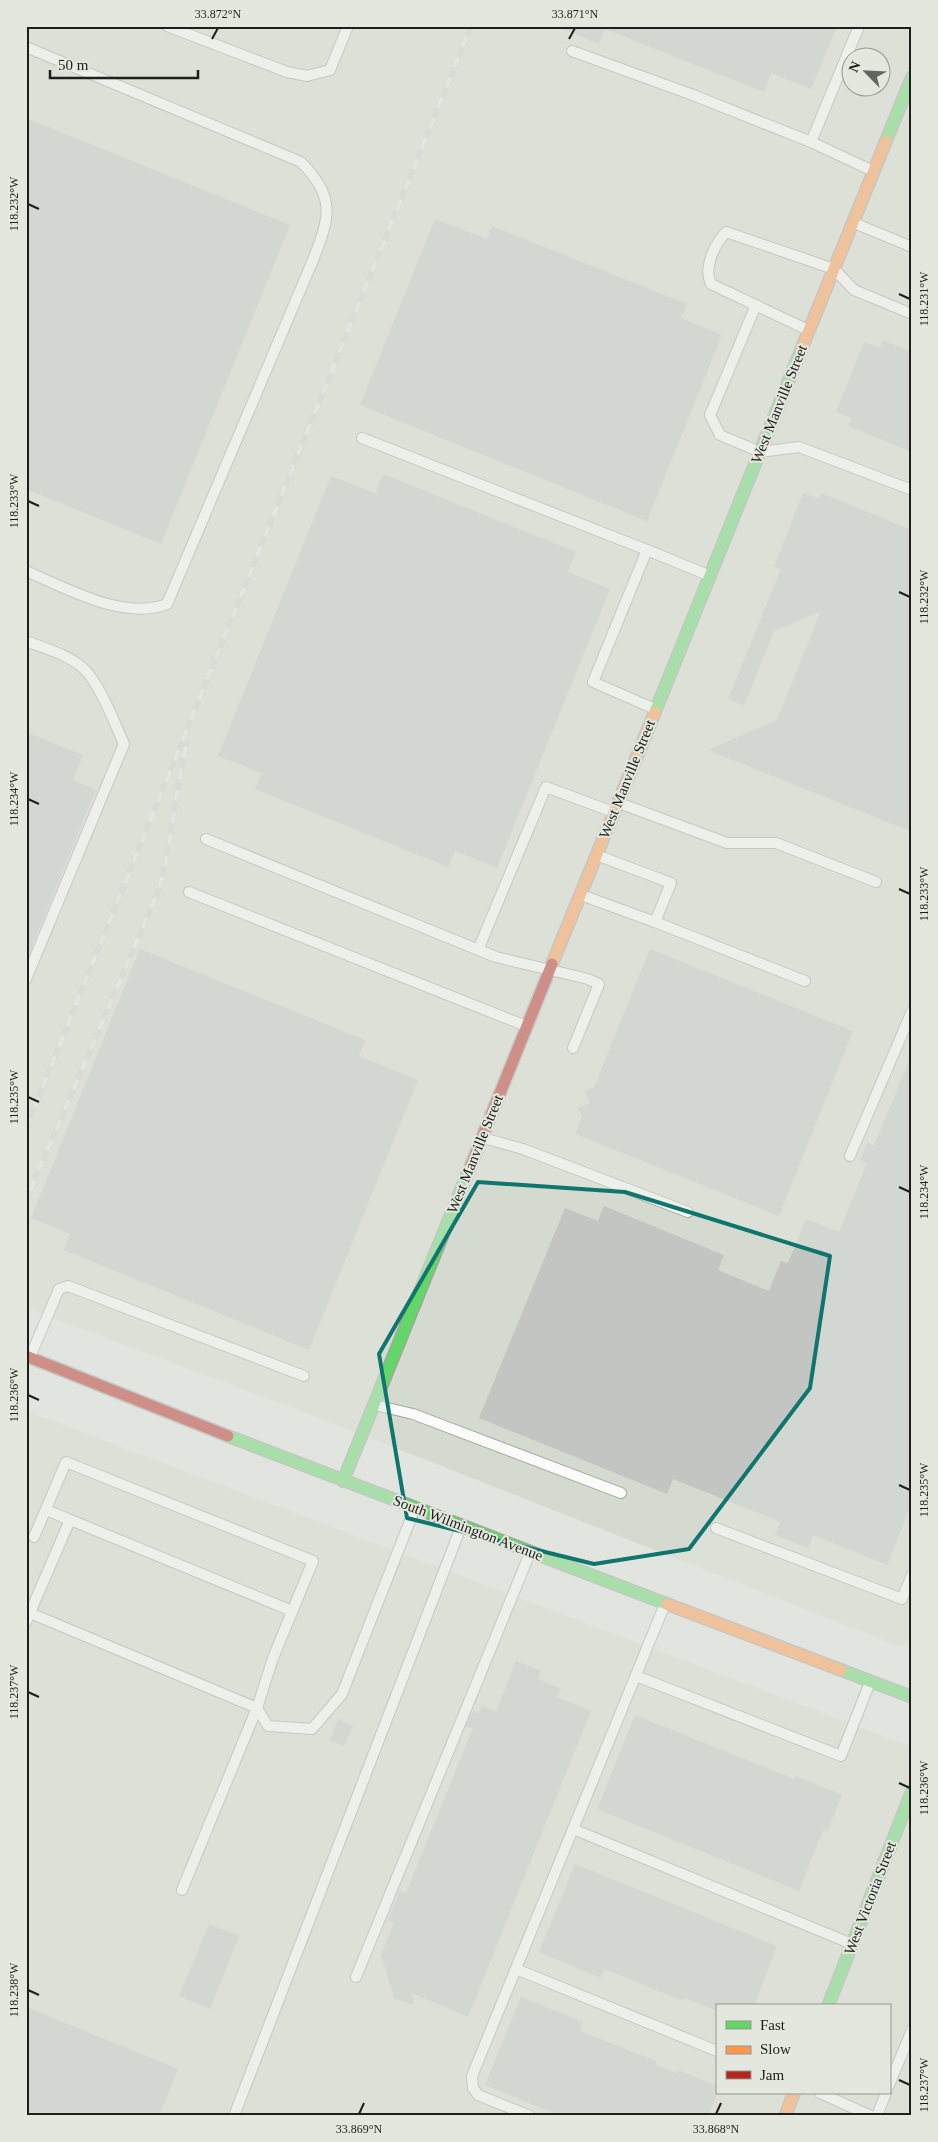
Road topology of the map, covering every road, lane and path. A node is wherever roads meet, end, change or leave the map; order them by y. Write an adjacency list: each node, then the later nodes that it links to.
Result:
1 (167, 26): 2 (lane)
2 (348, 26)
3 (859, 26): 7 (lane)
4 (26, 46): 19 (lane)
5 (572, 51): 7 (lane)
6 (912, 77): 8 (street, West Manville Street)
7 (811, 142): 8 (lane)
8 (874, 172): 9 (street, West Manville Street)
9 (853, 222): 10 (lane); 11 (street, West Manville Street)
10 (912, 247)
11 (834, 269): 12 (lane); 13 (lane); 14 (street, West Manville Street)
12 (756, 306): 14 (lane); 16 (lane)
13 (912, 314)
14 (809, 330): 16 (street, West Manville Street)
15 (362, 438): 18 (lane)
16 (760, 452): 17 (lane); 20 (street, West Manville Street)
17 (912, 490)
18 (647, 550): 20 (lane); 22 (lane)
19 (26, 571)
20 (710, 575): 22 (street, West Manville Street)
21 (26, 641): 32 (lane)
22 (656, 710): 23 (street, West Manville Street)
23 (616, 807): 25 (street, West Manville Street); 26 (lane); 30 (lane)
24 (206, 839): 30 (lane)
25 (596, 855): 28 (street, West Manville Street); 29 (lane)
26 (876, 882)
27 (189, 892): 35 (lane)
28 (580, 895): 29 (lane); 31 (street, West Manville Street)
29 (655, 922): 33 (lane)
30 (478, 950): 31 (lane)
31 (549, 971): 35 (street, West Manville Street); 36 (lane)
32 (26, 979)
33 (805, 981)
34 (912, 1010): 38 (lane)
35 (527, 1027): 37 (street, West Manville Street)
36 (573, 1048)
37 (482, 1137): 39 (lane); 42 (street, West Manville Street)
38 (850, 1156)
39 (688, 1212)
40 (28, 1357): 41 (lane); 43 (street, South Wilmington Avenue)
41 (304, 1376)
42 (374, 1404): 43 (street, West Manville Street); 44 (lane)
43 (343, 1481): 45 (street, South Wilmington Avenue)
44 (621, 1493)
45 (415, 1508): 48 (street, South Wilmington Avenue); 59 (lane)
46 (46, 1510): 47 (lane); 50 (lane); 54 (lane)
47 (70, 1520): 54 (lane); 55 (lane)
48 (461, 1526): 51 (street, South Wilmington Avenue); 73 (lane)
49 (716, 1528): 52 (lane)
50 (34, 1537)
51 (530, 1552): 53 (street, South Wilmington Avenue); 65 (lane)
52 (912, 1575)
53 (666, 1603): 56 (lane); 57 (street, South Wilmington Avenue)
54 (292, 1612): 59 (lane)
55 (28, 1617): 59 (lane)
56 (636, 1676): 57 (lane); 61 (lane)
57 (870, 1681): 58 (street, South Wilmington Avenue)
58 (912, 1697)
59 (257, 1708): 62 (lane)
60 (912, 1791): 63 (street, West Victoria Street)
61 (574, 1829): 63 (lane); 64 (lane)
62 (182, 1890)
63 (852, 1944): 66 (street, West Victoria Street)
64 (516, 1969): 68 (lane); 74 (lane)
65 (356, 1978)
66 (829, 2004)
67 (912, 2030): 69 (lane)
68 (716, 2051)
69 (890, 2083)
70 (794, 2094): 75 (street)
71 (822, 2094): 76 (lane)
72 (886, 2094): 77 (lane)
73 (234, 2116)
74 (530, 2116)
75 (785, 2116)
76 (871, 2116)
77 (876, 2116)

